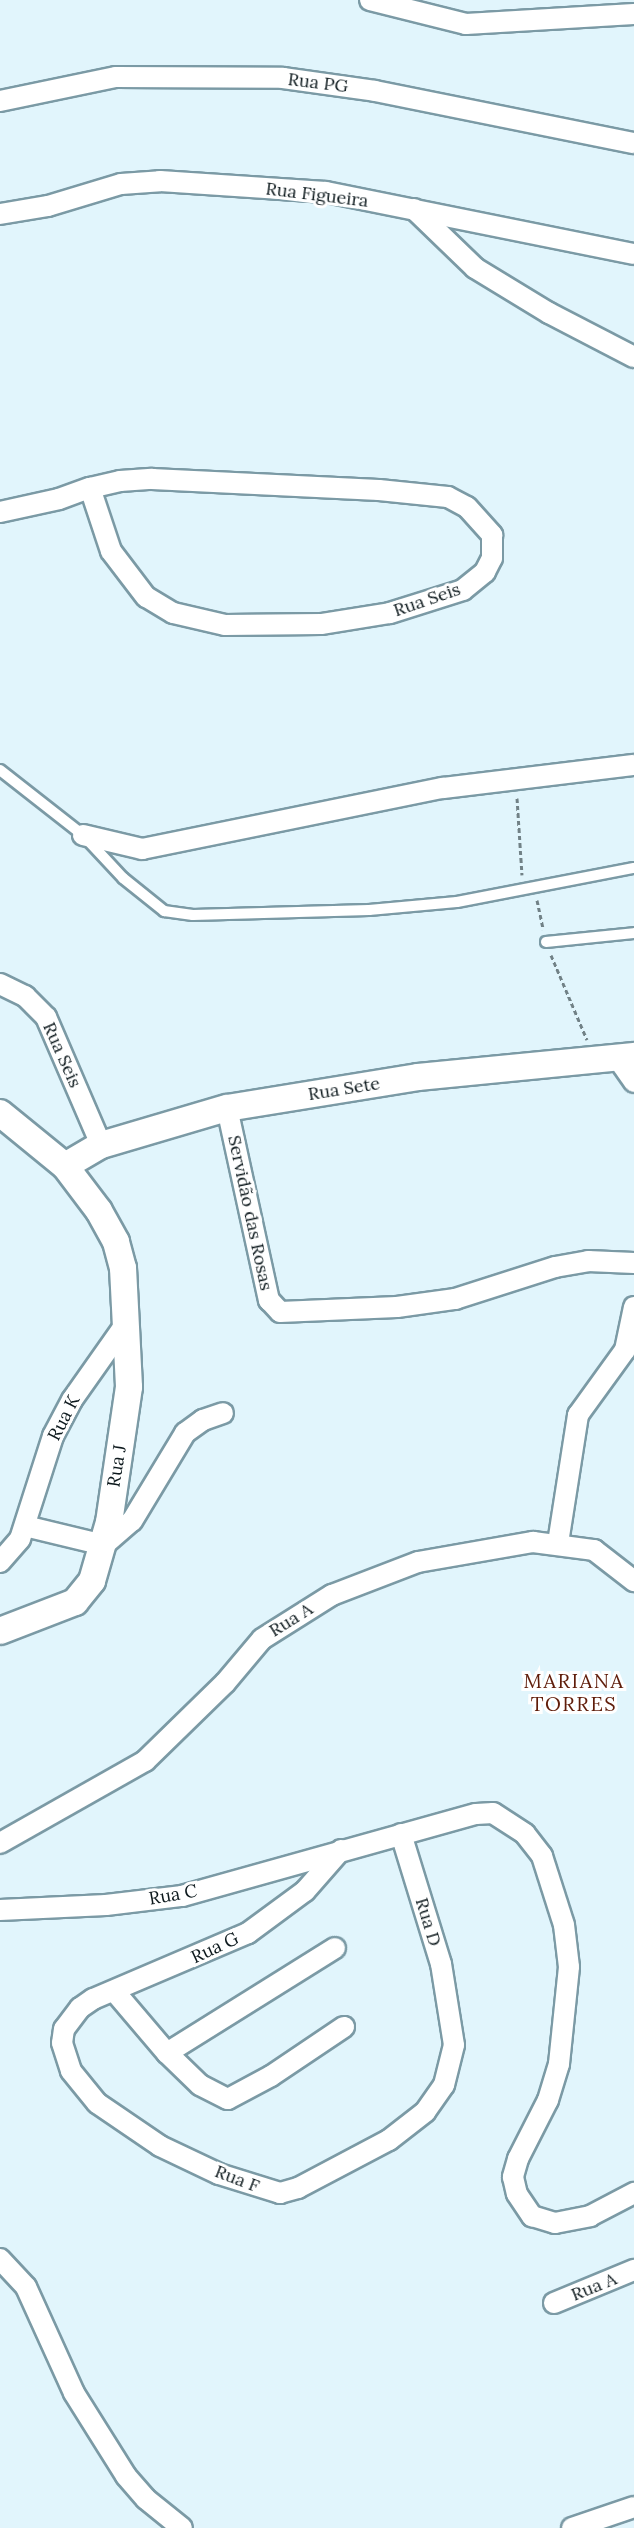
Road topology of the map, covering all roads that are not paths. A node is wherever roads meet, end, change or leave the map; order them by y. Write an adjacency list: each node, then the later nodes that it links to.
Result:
1 (370, 0): 2 (street)
2 (634, 14)
3 (0, 101): 4 (street, Rua PG)
4 (634, 143)
5 (414, 208): 6 (street, Rua Figueira); 7 (street, Rua Figueira); 8 (street)
6 (0, 214)
7 (634, 254)
8 (634, 357)
9 (90, 488): 9 (street, Rua Seis); 10 (street, Rua Seis)
10 (0, 512)
11 (634, 765): 13 (street)
12 (0, 771): 13 (lane)
13 (83, 835): 14 (lane)
14 (634, 868)
15 (634, 933): 16 (lane)
16 (546, 942)
17 (0, 984): 22 (street, Rua Seis)
18 (616, 1058): 19 (street); 20 (street, Rua Sete)
19 (634, 1082)
20 (227, 1108): 22 (street, Rua Sete); 24 (street, Servidão das Rosas)
21 (0, 1113): 23 (street, Rua J)
22 (101, 1145): 23 (street, Rua Sete)
23 (65, 1166): 26 (street, Rua J)
24 (634, 1263)
25 (634, 1307): 29 (street)
26 (127, 1322): 28 (street, Rua K); 30 (street, Rua J)
27 (223, 1413): 30 (street)
28 (25, 1526): 30 (street); 31 (street, Rua K)
29 (558, 1543): 32 (street, Rua A); 35 (street, Rua A)
30 (104, 1545): 33 (street, Rua J)
31 (0, 1562)
32 (634, 1581)
33 (0, 1631)
34 (0, 1829): 35 (street)
35 (23, 1831): 37 (street, Rua A)
36 (401, 1834): 38 (street); 45 (street, Rua D); 46 (street)
37 (0, 1843)
38 (341, 1851): 39 (street, Rua C); 41 (street, Rua G)
39 (0, 1910)
40 (335, 1948): 44 (street)
41 (116, 1992): 42 (street, Rua G); 44 (street)
42 (72, 2018): 45 (street, Rua F)
43 (344, 2027): 44 (street)
44 (167, 2054)
45 (449, 2073)
46 (634, 2193)
47 (0, 2259): 51 (street)
48 (634, 2270): 49 (street, Rua A)
49 (554, 2303)
50 (634, 2506): 52 (street)
51 (182, 2528)
52 (572, 2528)

